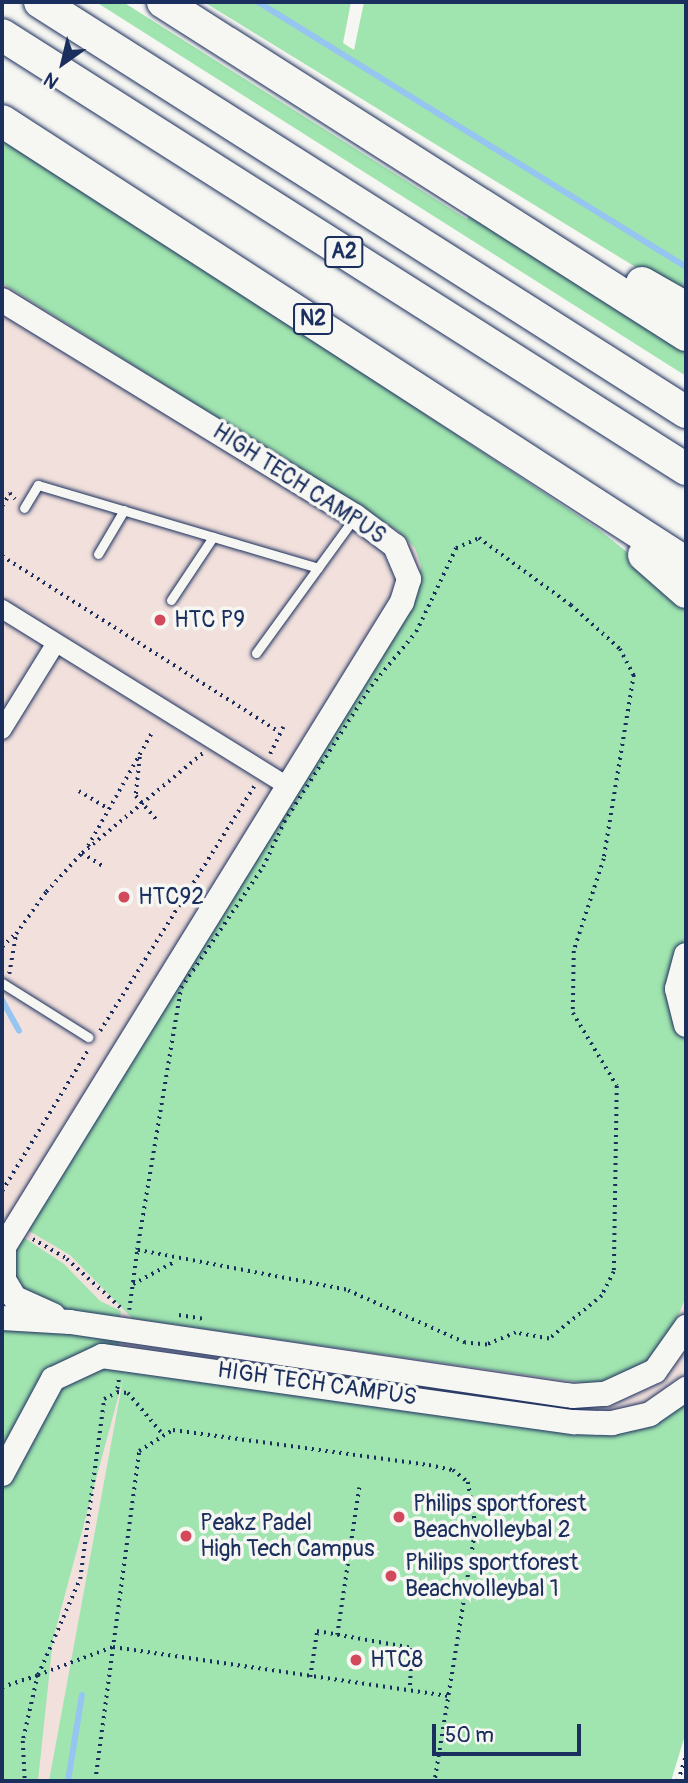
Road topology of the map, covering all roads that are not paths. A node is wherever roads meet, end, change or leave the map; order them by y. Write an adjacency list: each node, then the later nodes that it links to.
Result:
1 (40, 2): 9 (highway, A2)
2 (163, 2): 5 (highway)
3 (2, 35): 11 (highway, A2)
4 (2, 121): 10 (highway, N2)
5 (490, 210): 7 (highway); 8 (highway)
6 (2, 300): 14 (street, HIGH TECH CAMPUS)
7 (686, 308)
8 (686, 335)
9 (686, 412)
10 (512, 452): 17 (highway, N2); 19 (highway, N2)
11 (686, 469)
12 (24, 508): 13 (lane)
13 (124, 510): 15 (lane); 16 (lane)
14 (355, 516): 18 (lane); 25 (street, HIGH TECH CAMPUS)
15 (213, 537): 18 (lane); 20 (lane)
16 (98, 554)
17 (686, 563)
18 (318, 568): 23 (lane)
19 (686, 592)
20 (171, 600)
21 (2, 609): 22 (street)
22 (56, 643): 24 (street); 25 (street)
23 (256, 653)
24 (2, 730)
25 (288, 786): 30 (street, HIGH TECH CAMPUS)
26 (686, 955): 28 (street)
27 (3, 983): 29 (lane)
28 (686, 1025)
29 (88, 1037)
30 (7, 1242): 32 (street)
31 (2, 1318): 32 (street, HIGH TECH CAMPUS)
32 (70, 1322): 33 (street, HIGH TECH CAMPUS)
33 (686, 1327)
34 (686, 1390): 35 (street, HIGH TECH CAMPUS)
35 (2, 1474)

